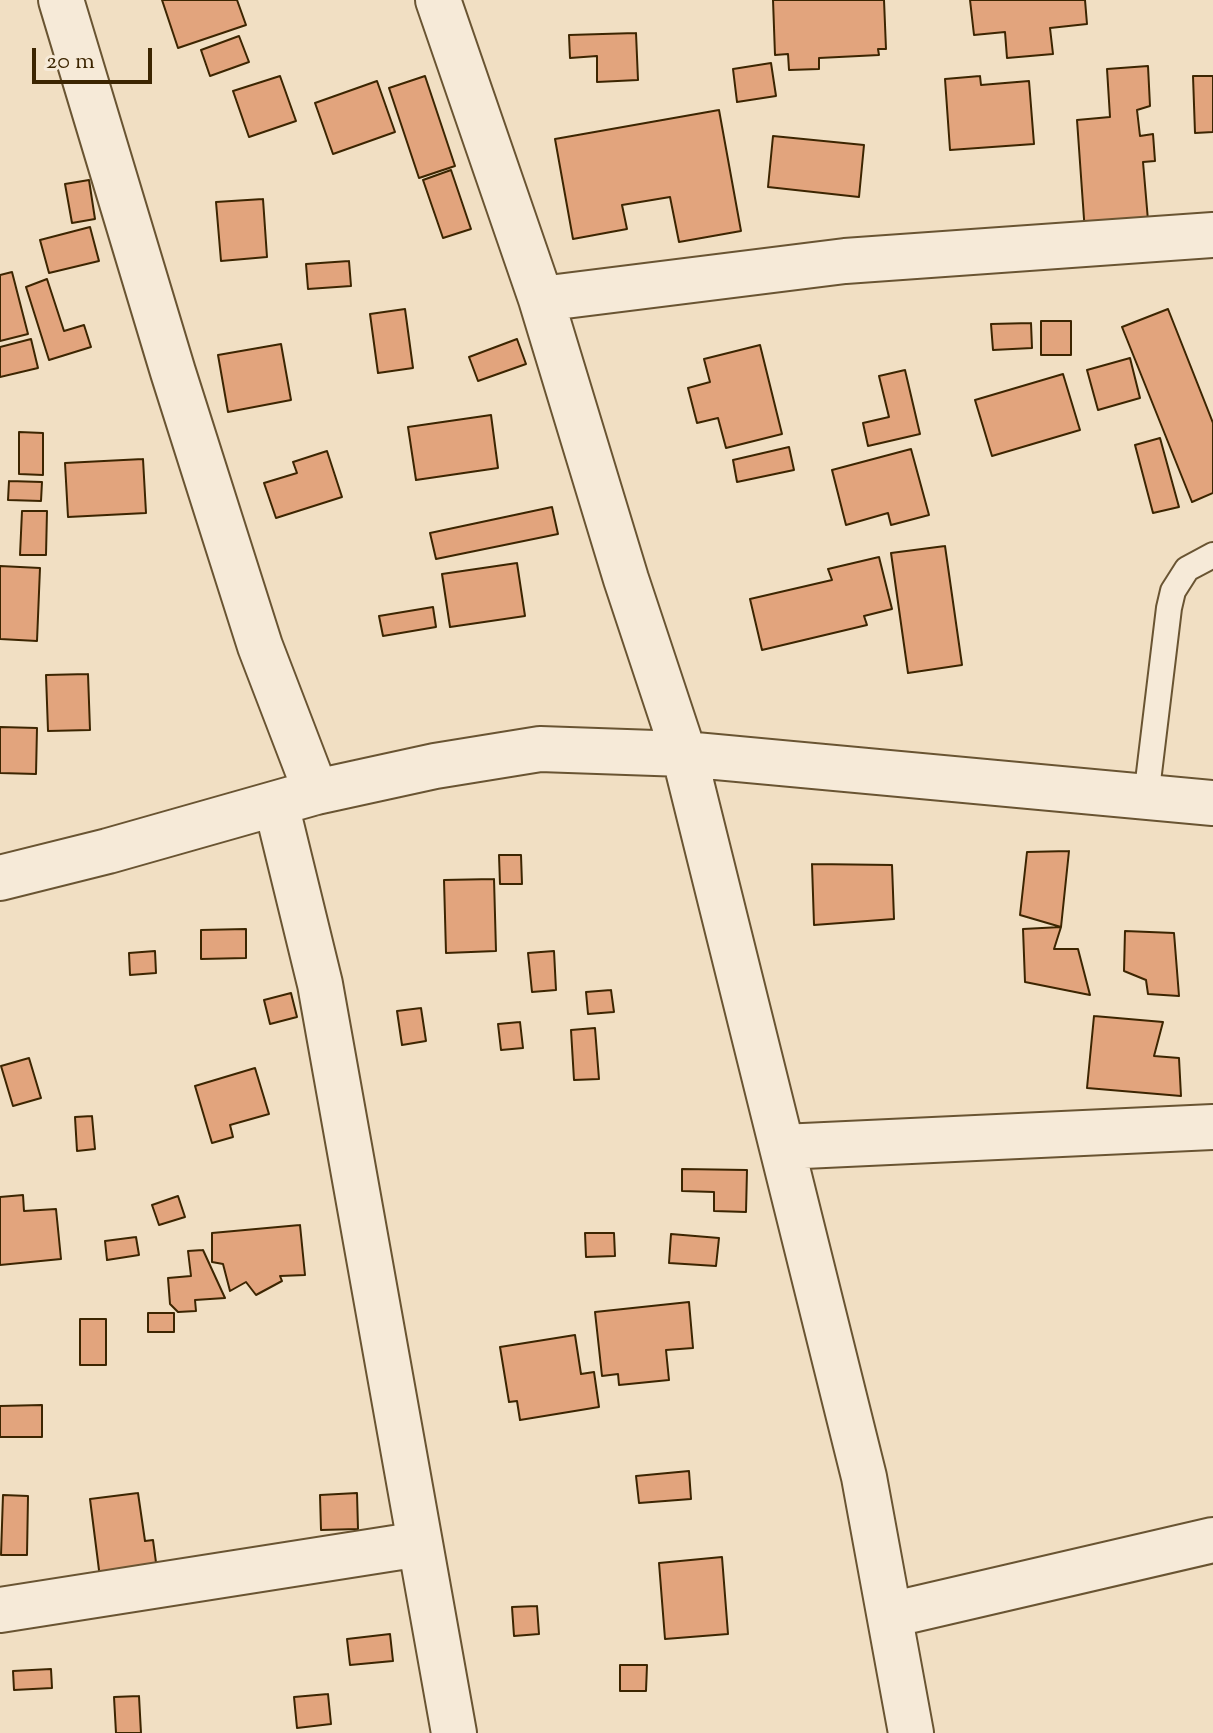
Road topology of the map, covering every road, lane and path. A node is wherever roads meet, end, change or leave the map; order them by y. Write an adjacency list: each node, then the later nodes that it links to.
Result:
1 (61, 0): 7 (street)
2 (438, 0): 4 (street)
3 (1213, 235): 4 (street)
4 (541, 299): 6 (street)
5 (1213, 555): 8 (lane)
6 (684, 754): 7 (street); 8 (street); 12 (street)
7 (296, 798): 10 (street); 14 (street)
8 (1146, 798): 9 (street)
9 (1213, 803)
10 (0, 878)
11 (1213, 1127): 12 (street)
12 (782, 1147): 16 (street)
13 (1213, 1540): 16 (street)
14 (420, 1544): 15 (street); 17 (street)
15 (0, 1610)
16 (890, 1615): 18 (street)
17 (454, 1733)
18 (911, 1733)

